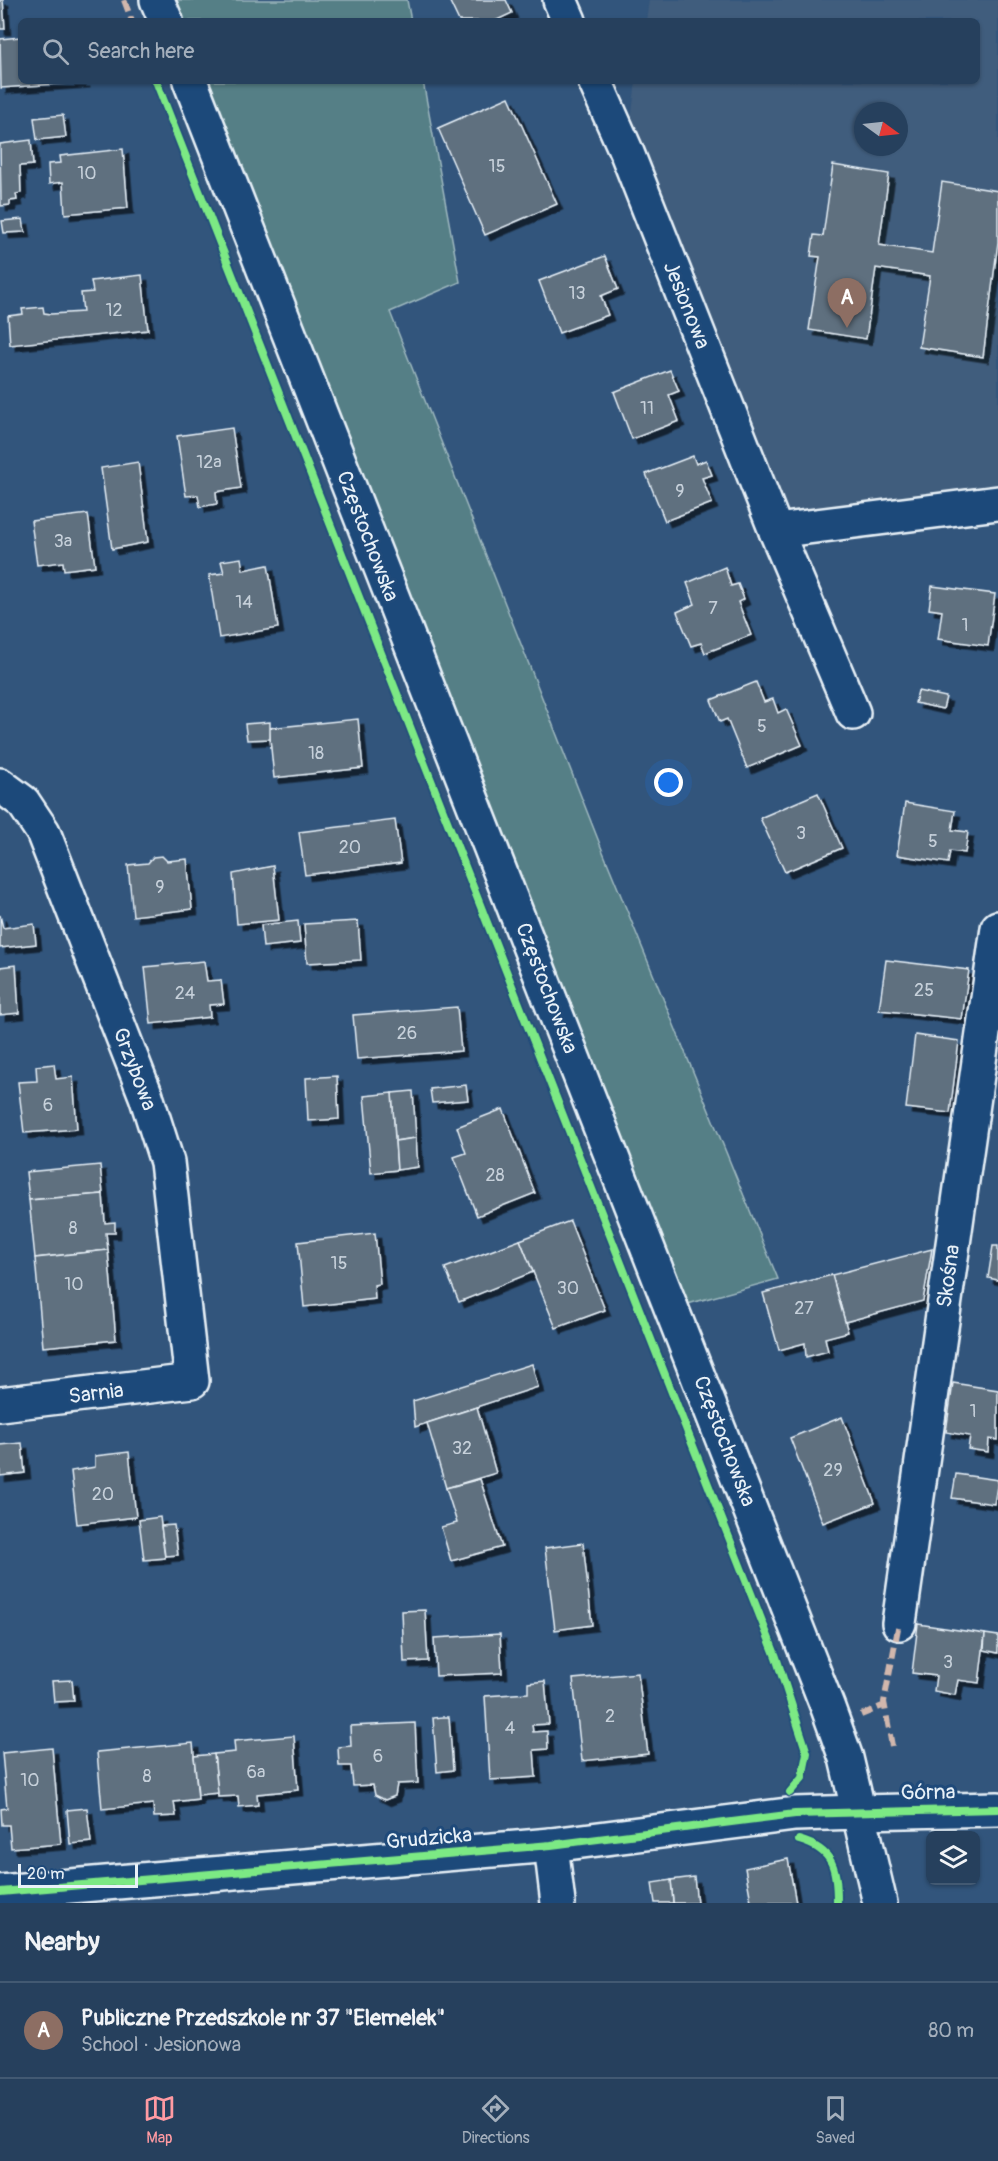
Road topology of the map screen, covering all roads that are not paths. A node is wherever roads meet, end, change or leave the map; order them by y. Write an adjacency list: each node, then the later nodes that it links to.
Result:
1 (157, 0): 3 (street)
2 (560, 0): 4 (street)
3 (165, 18)
4 (568, 18)
5 (191, 84): 16 (street, Częstochowska)
6 (597, 84): 8 (street, Jesionowa)
7 (998, 503): 8 (street)
8 (776, 531): 9 (street, Jesionowa)
9 (853, 713)
10 (0, 785): 12 (street, Grzybowa)
11 (998, 928): 14 (street, Skośna)
12 (192, 1381): 13 (street, Sarnia)
13 (0, 1404)
14 (899, 1623)
15 (998, 1809): 16 (street, Górna)
16 (859, 1812): 17 (street, Grudzicka); 20 (street, Częstochowska)
17 (551, 1845): 18 (street, Grudzicka); 19 (street)
18 (0, 1892)
19 (558, 1903)
20 (880, 1903)

